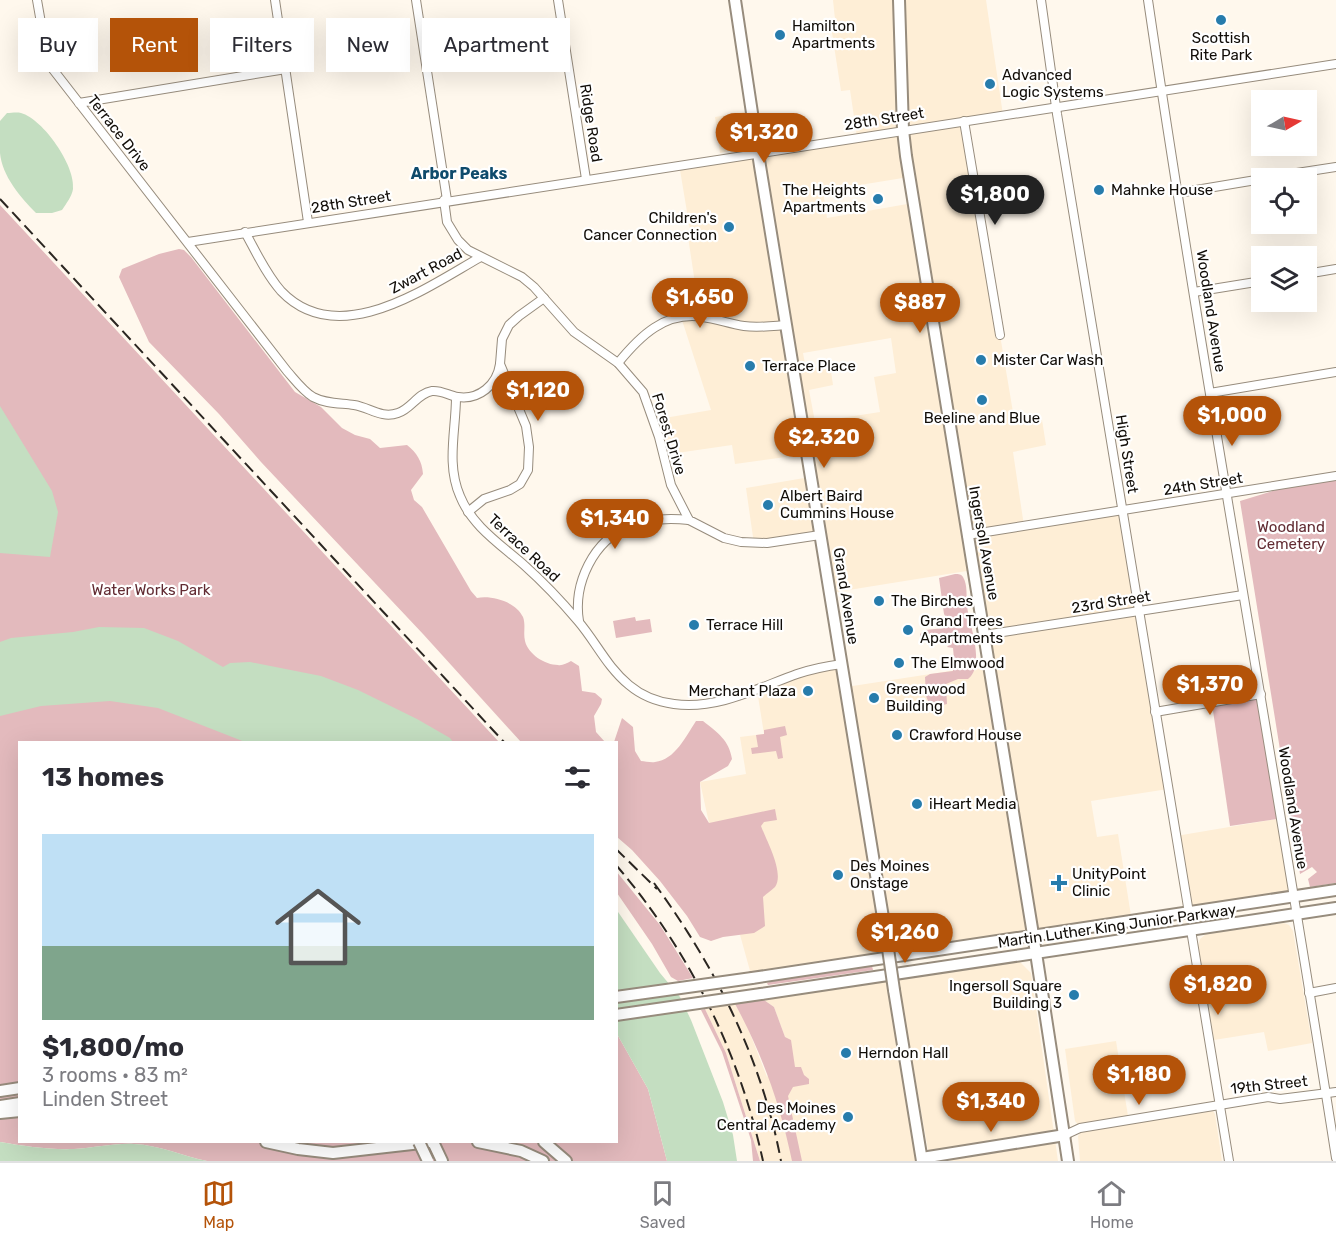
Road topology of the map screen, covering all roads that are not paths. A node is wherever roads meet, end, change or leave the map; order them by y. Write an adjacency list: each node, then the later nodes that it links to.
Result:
1 (37, 0): 14 (street, Terrace Drive)
2 (275, 0): 9 (street)
3 (416, 0): 24 (street, Forest Drive)
4 (558, 0): 21 (street, Ridge Road)
5 (735, 0): 18 (main road, Grand Avenue)
6 (899, 0): 17 (main road, Ingersoll Avenue)
7 (1041, 0): 15 (street, High Street)
8 (1149, 0): 13 (street, Woodland Avenue)
9 (278, 18)
10 (1336, 64): 13 (street, 28th Street)
11 (268, 72): 14 (street)
12 (286, 72): 25 (street)
13 (1162, 90): 15 (street, 28th Street); 23 (street, Woodland Avenue)
14 (79, 104): 27 (street, Terrace Drive)
15 (1056, 106): 16 (street, 28th Street); 43 (street, High Street)
16 (964, 120): 17 (street, 28th Street); 35 (street)
17 (903, 130): 18 (street, 28th Street); 47 (main road, Ingersoll Avenue)
18 (758, 152): 21 (street, 28th Street); 34 (main road, Grand Avenue)
19 (1336, 167): 20 (street)
20 (1317, 170)
21 (586, 179): 24 (street, 28th Street)
22 (1251, 181): 23 (street)
23 (1178, 193): 32 (street, Woodland Avenue)
24 (446, 200): 25 (street, 28th Street); 28 (street, Forest Drive)
25 (308, 222): 26 (street, 28th Street)
26 (245, 232): 27 (street, 28th Street); 28 (street, Zwart Road)
27 (188, 242): 40 (street)
28 (480, 258): 33 (street, Forest Drive)
29 (1336, 269): 30 (street)
30 (1317, 272)
31 (1251, 283): 32 (street)
32 (1194, 292): 39 (street, Woodland Avenue)
33 (544, 298): 36 (street, Forest Drive); 37 (street)
34 (786, 325): 36 (street); 46 (main road, Grand Avenue)
35 (1000, 335)
36 (618, 363): 45 (street, Forest Drive)
37 (500, 364): 40 (street); 44 (street)
38 (1336, 372): 39 (street)
39 (1210, 393): 42 (street, Woodland Avenue)
40 (456, 397): 44 (street, Terrace Road)
41 (1336, 476): 42 (street, 24th Street)
42 (1227, 494): 43 (street, 24th Street); 48 (street, Woodland Avenue)
43 (1122, 511): 47 (street, 24th Street); 49 (street, High Street)
44 (468, 512): 50 (street, Terrace Road)
45 (689, 520): 46 (street); 50 (street)
46 (820, 535): 52 (main road, Grand Avenue)
47 (967, 535): 51 (main road, Ingersoll Avenue)
48 (1243, 595): 49 (street, 23rd Street); 53 (street, Woodland Avenue)
49 (1139, 611): 51 (street, 23rd Street); 54 (street, High Street)
50 (579, 623): 52 (street, Terrace Road)
51 (984, 635): 61 (main road, Ingersoll Avenue)
52 (842, 664): 85 (main road, Grand Avenue, bridge)
53 (1261, 694): 54 (street); 56 (street, Woodland Avenue)
54 (1155, 712): 58 (street, High Street)
55 (1336, 890): 56 (main road, Martin Luther King Junior Parkway)
56 (1294, 897): 58 (main road, Martin Luther King Junior Parkway); 59 (street, Woodland Avenue)
57 (1336, 908): 59 (main road, Martin Luther King Junior Parkway)
58 (1189, 913): 61 (main road, Martin Luther King Junior Parkway)
59 (1297, 915): 60 (main road, Martin Luther King Junior Parkway); 64 (street, Woodland Avenue)
60 (1191, 930): 62 (main road, Martin Luther King Junior Parkway); 73 (street)
61 (1034, 937): 62 (main road, Ingersoll Avenue); 65 (main road, Martin Luther King Junior Parkway, bridge)
62 (1036, 953): 66 (main road, Martin Luther King Junior Parkway, bridge); 76 (main road, Ingersoll Avenue)
63 (1336, 988): 64 (street)
64 (1310, 993): 70 (street, Woodland Avenue)
65 (618, 997)
66 (618, 1015)
67 (18, 1088): 68 (main road)
68 (0, 1091)
69 (1336, 1092): 70 (street, 19th Street)
70 (1326, 1093): 73 (street, 19th Street); 83 (street, Woodland Avenue)
71 (18, 1103): 72 (main road)
72 (0, 1106)
73 (1220, 1106): 76 (street, 19th Street); 90 (street)
74 (18, 1111): 75 (main road)
75 (0, 1113)
76 (1065, 1135): 85 (main road, 19th Street); 89 (main road, Ingersoll Avenue)
77 (271, 1143): 79 (main road)
78 (419, 1143): 86 (main road, bridge)
79 (423, 1143)
80 (433, 1143): 84 (main road)
81 (483, 1143): 87 (main road)
82 (545, 1143): 88 (main road)
83 (1336, 1158)
84 (442, 1160)
85 (922, 1160)
86 (428, 1161)
87 (543, 1161)
88 (566, 1161)
89 (1068, 1161)
90 (1229, 1161)

